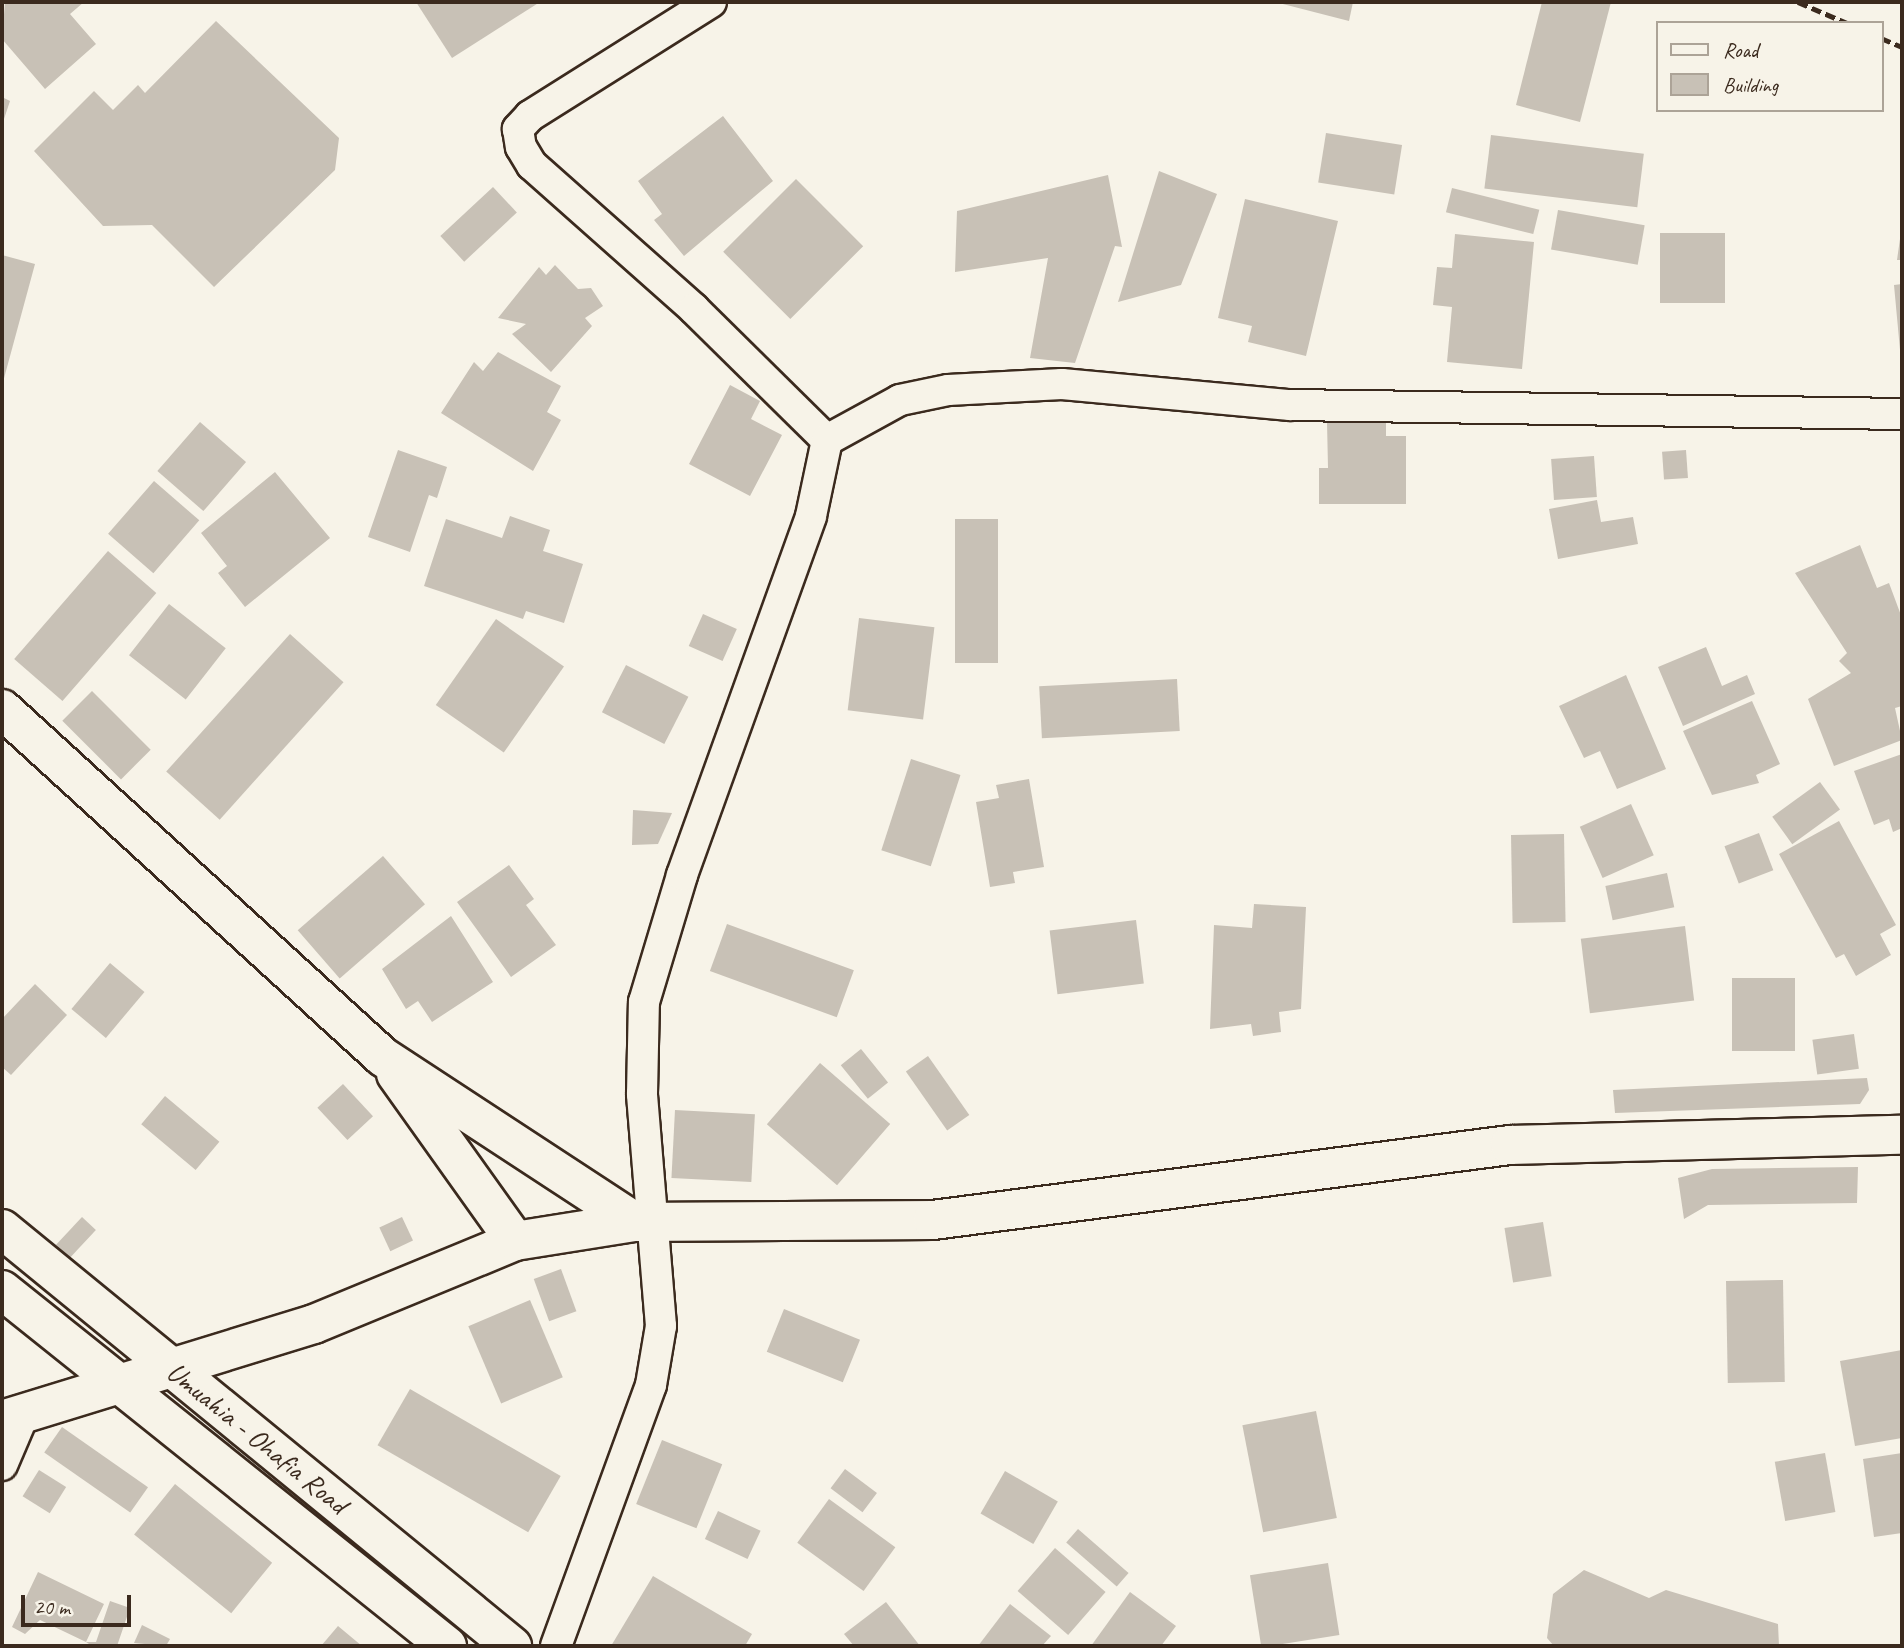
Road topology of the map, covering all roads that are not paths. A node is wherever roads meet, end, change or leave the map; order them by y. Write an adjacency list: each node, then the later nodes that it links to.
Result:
1 (711, 2): 3 (street)
2 (1902, 414): 3 (street)
3 (827, 440): 7 (street)
4 (2, 709): 5 (street)
5 (383, 1057): 7 (street); 9 (street)
6 (1902, 1135): 7 (street)
7 (646, 1221): 9 (street); 17 (street)
8 (2, 1229): 11 (street, Umuahia - Ohafia Road)
9 (515, 1241): 11 (street)
10 (2, 1290): 12 (street, Umuahia - Ohafia Road)
11 (176, 1371): 12 (street); 16 (street, Umuahia - Ohafia Road)
12 (119, 1387): 13 (street); 15 (street, Umuahia - Ohafia Road)
13 (12, 1419): 14 (street)
14 (2, 1465)
15 (447, 1646)
16 (512, 1646)
17 (556, 1646)

